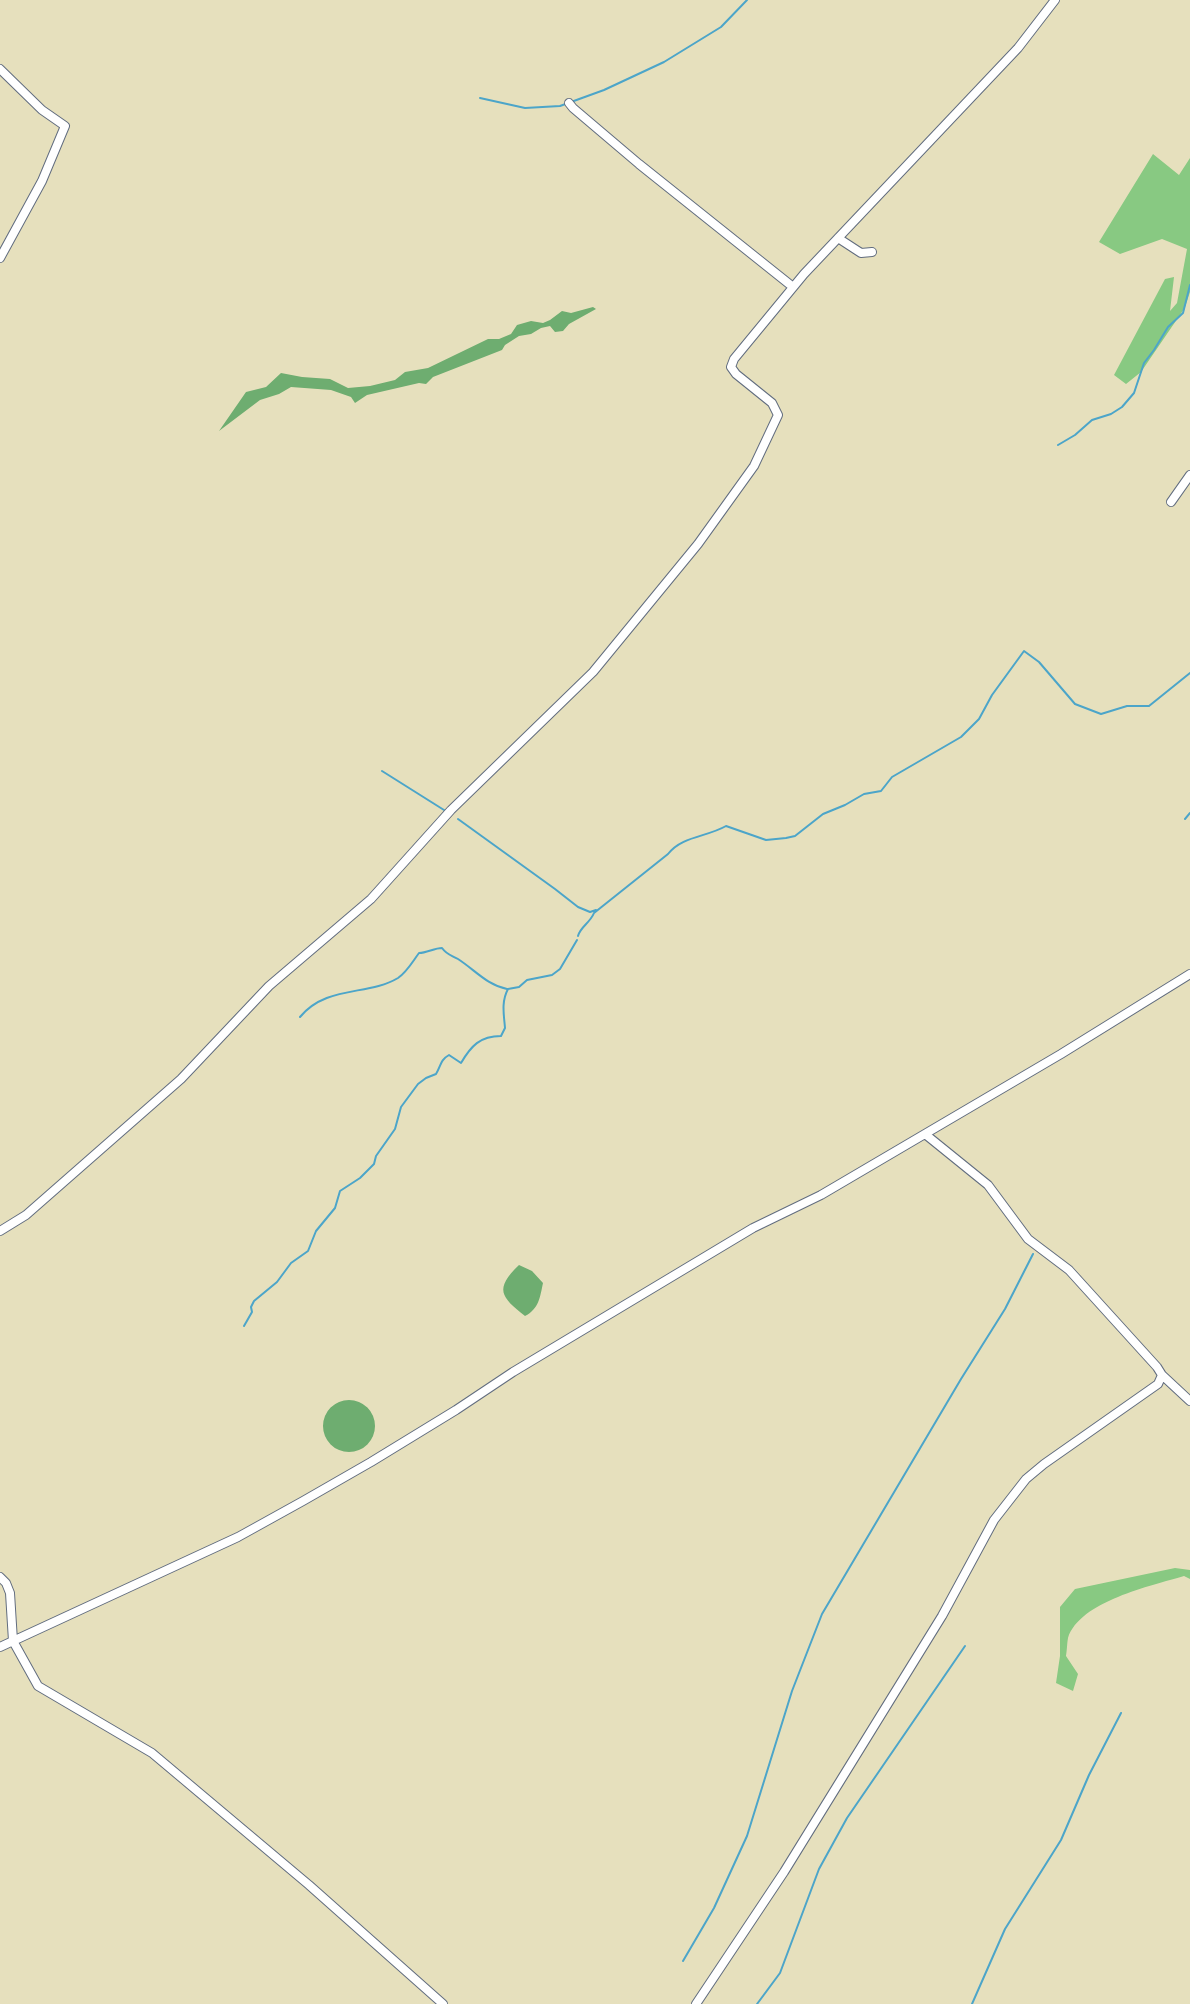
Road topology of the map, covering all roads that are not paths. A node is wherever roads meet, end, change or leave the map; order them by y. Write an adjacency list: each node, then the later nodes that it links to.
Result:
1 (1056, 0): 4 (street)
2 (0, 69): 6 (street)
3 (569, 103): 7 (street)
4 (838, 238): 5 (street); 7 (street)
5 (872, 252)
6 (0, 258)
7 (793, 287): 12 (street)
8 (1190, 475): 9 (street)
9 (1171, 502)
10 (1190, 974): 11 (street)
11 (925, 1134): 13 (street); 16 (street)
12 (0, 1231)
13 (1162, 1375): 14 (street); 19 (street)
14 (1190, 1401)
15 (0, 1577): 16 (street)
16 (13, 1641): 17 (street); 18 (street)
17 (0, 1647)
18 (443, 2004)
19 (696, 2004)

